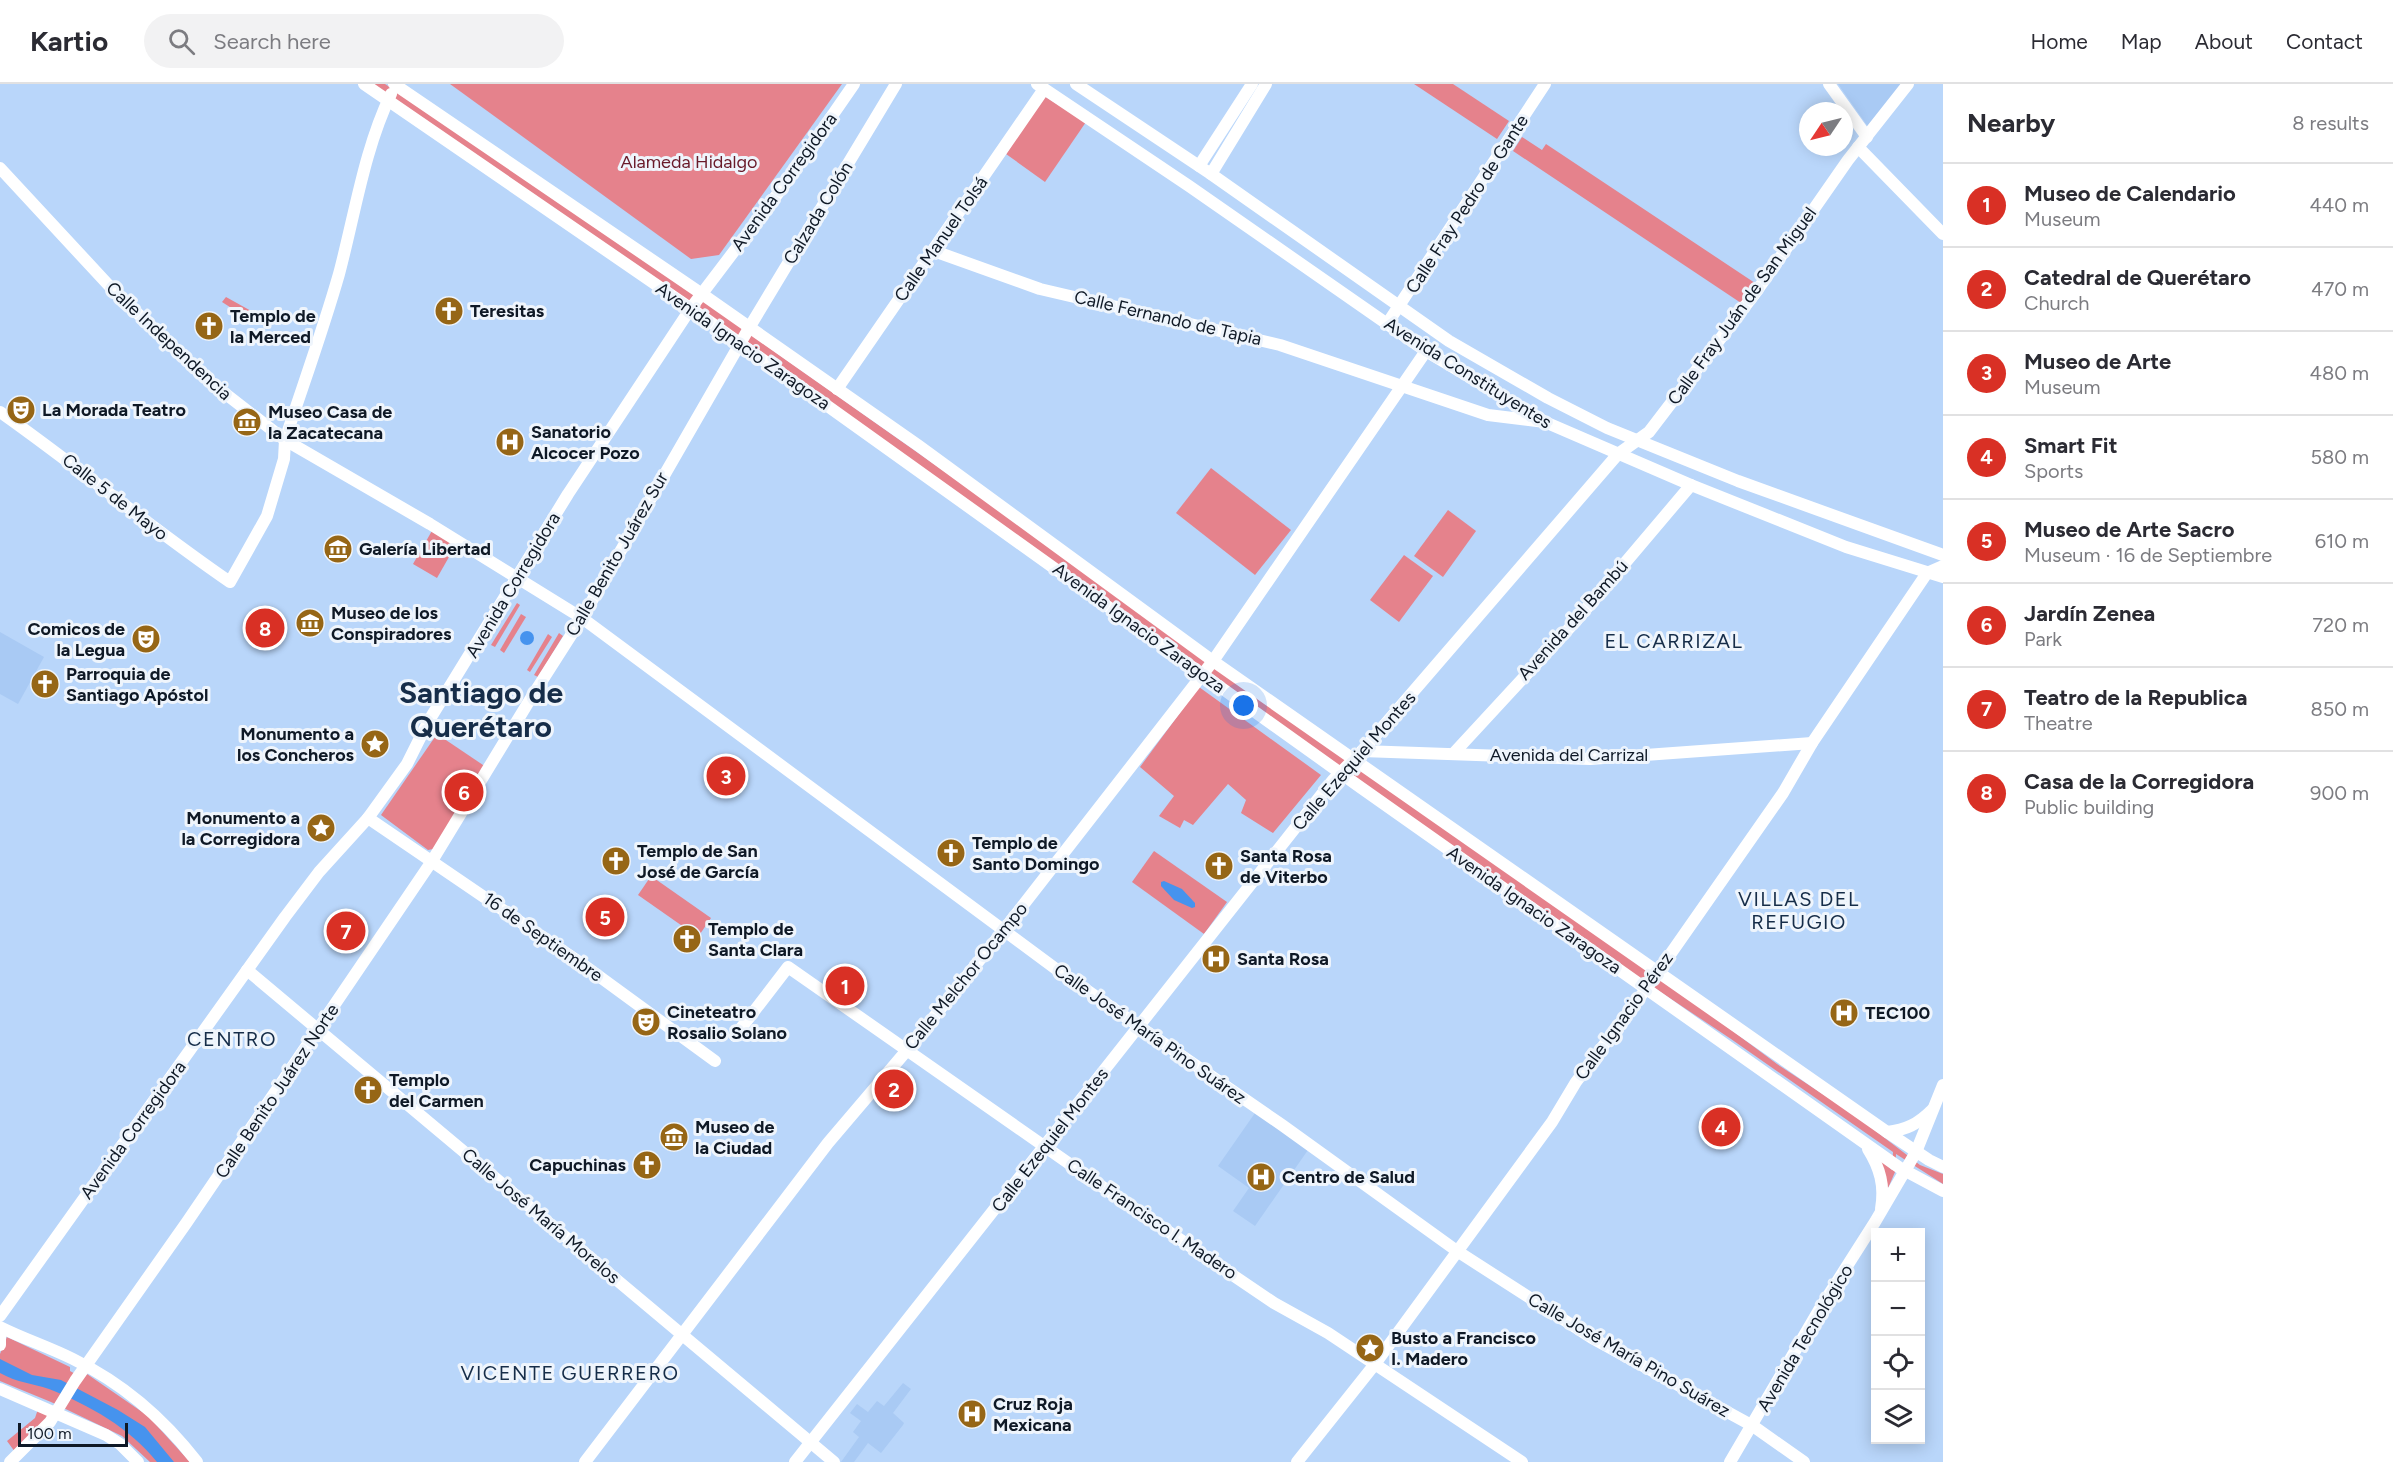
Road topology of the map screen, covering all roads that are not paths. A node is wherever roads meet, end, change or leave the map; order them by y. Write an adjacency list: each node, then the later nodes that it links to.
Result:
1 (364, 84): 12 (main road, Avenida Ignacio Zaragoza)
2 (854, 84): 21 (main road, Avenida Corregidora)
3 (896, 84): 25 (main road, Calzada Colón)
4 (1076, 84): 16 (main road, Avenida Constituyentes)
5 (1252, 84): 13 (main road)
6 (1266, 84): 13 (main road)
7 (1545, 84): 22 (main road, Calle Fray Pedro de Gante)
8 (1829, 84): 14 (main road)
9 (1908, 84): 14 (main road, Calle Fray Juán de San Miguel)
10 (400, 85): 12 (main road); 21 (main road, Avenida Ignacio Zaragoza)
11 (1041, 86): 20 (main road, Calle Manuel Tolsá); 24 (main road, Avenida Constituyentes)
12 (388, 99): 23 (main road, Avenida Ignacio Zaragoza); 32 (main road)
13 (1248, 101): 16 (main road); 18 (main road)
14 (1866, 137): 15 (main road, Calle Fray Juán de San Miguel)
15 (1858, 147): 19 (main road); 33 (main road, Calle Fray Juán de San Miguel)
16 (1199, 166): 18 (main road, Avenida Constituyentes)
17 (0, 168): 32 (main road, Calle Independencia)
18 (1211, 174): 22 (main road, Avenida Constituyentes)
19 (1943, 234)
20 (934, 251): 28 (main road, Calle Fernando de Tapia); 29 (main road, Calle Manuel Tolsá)
21 (702, 294): 23 (main road, Avenida Corregidora); 25 (main road, Avenida Ignacio Zaragoza)
22 (1400, 306): 24 (main road, Calle Fray Pedro de Gante); 33 (main road, Avenida Constituyentes)
23 (691, 308): 26 (main road, Avenida Ignacio Zaragoza); 40 (main road, Avenida Corregidora)
24 (1387, 324): 27 (main road, Avenida Constituyentes)
25 (749, 328): 26 (main road, Calzada Colón); 29 (main road, Avenida Ignacio Zaragoza)
26 (740, 344): 41 (main road, Calle Benito Juárez Sur); 43 (main road, Avenida Ignacio Zaragoza)
27 (1426, 351): 28 (main road); 31 (main road, Avenida Constituyentes)
28 (1402, 386): 31 (main road, Calle Fernando de Tapia); 42 (main road)
29 (837, 389): 42 (main road, Avenida Ignacio Zaragoza)
30 (0, 412): 32 (main road, Calle 5 de Mayo)
31 (1545, 422): 34 (main road, Avenida Constituyentes)
32 (285, 440): 40 (main road, Calle Independencia)
33 (1637, 440): 34 (main road, Calle Ezequiel Montes); 36 (main road, Avenida Constituyentes)
34 (1618, 454): 35 (main road, Avenida Constituyentes); 46 (main road, Calle Ezequiel Montes)
35 (1691, 485): 38 (main road, Avenida Constituyentes); 45 (main road, Avenida del Bambú)
36 (1943, 555)
37 (1943, 566): 38 (main road)
38 (1927, 573): 39 (main road, Avenida Constituyentes); 44 (main road, Calle Ignacio Pérez)
39 (1943, 577)
40 (516, 579): 41 (main road, Calle José María Pino Suárez); 49 (main road, Avenida Corregidora)
41 (582, 618): 47 (main road, Calle Benito Juárez Sur); 51 (main road, Calle José María Pino Suárez)
42 (1213, 661): 43 (main road, Calle Melchor Ocampo); 46 (main road, Avenida Ignacio Zaragoza)
43 (1202, 673): 48 (main road, Avenida Ignacio Zaragoza); 51 (main road, Calle Melchor Ocampo)
44 (1812, 743): 45 (main road, Avenida del Carrizal); 53 (main road, Calle Ignacio Pérez)
45 (1453, 754): 46 (main road, Avenida del Carrizal)
46 (1358, 755): 48 (main road, Calle Ezequiel Montes); 53 (main road, Avenida Ignacio Zaragoza)
47 (491, 764): 50 (main road, Calle Benito Juárez Norte)
48 (1340, 773): 54 (main road, Avenida Ignacio Zaragoza); 55 (main road, Calle Ezequiel Montes)
49 (368, 818): 50 (main road, 16 de Septiembre); 52 (main road, Avenida Corregidora)
50 (432, 861): 56 (main road, Calle Benito Juárez Norte); 59 (main road, 16 de Septiembre)
51 (1003, 931): 55 (main road, Calle José María Pino Suárez); 58 (main road, Calle Melchor Ocampo)
52 (248, 970): 56 (main road, Calle José María Morelos); 71 (main road, Avenida Corregidora)
53 (1658, 970): 54 (main road, Calle Ignacio Pérez); 62 (main road, Avenida Ignacio Zaragoza)
54 (1646, 989): 63 (main road, Avenida Ignacio Zaragoza); 70 (main road, Calle Ignacio Pérez)
55 (1140, 1025): 64 (main road, Calle Ezequiel Montes); 70 (main road, Calle José María Pino Suárez)
56 (319, 1030): 73 (main road, Calle José María Morelos); 77 (main road, Calle Benito Juárez Norte)
57 (735, 1036): 58 (main road, Calle Francisco I. Madero)
58 (908, 1049): 64 (main road, Calle Francisco I. Madero); 73 (main road, Calle Melchor Ocampo)
59 (715, 1060)
60 (1943, 1085): 61 (main road, Avenida Tecnológico)
61 (1935, 1107): 62 (main road); 65 (main road, Avenida Tecnológico)
62 (1887, 1132): 65 (main road, Avenida Ignacio Zaragoza)
63 (1864, 1143): 67 (main road, Avenida Ignacio Zaragoza); 69 (main road)
64 (1044, 1145): 76 (main road, Calle Francisco I. Madero); 81 (main road, Calle Ezequiel Montes)
65 (1916, 1152): 66 (main road, Avenida Ignacio Zaragoza); 67 (main road, Avenida Tecnológico)
66 (1943, 1167)
67 (1904, 1172): 68 (main road, Avenida Ignacio Zaragoza); 69 (main road, Avenida Tecnológico)
68 (1943, 1191)
69 (1879, 1216): 80 (main road, Avenida Tecnológico)
70 (1457, 1251): 76 (main road, Calle Ignacio Pérez); 80 (main road, Calle José María Pino Suárez)
71 (0, 1316)
72 (0, 1328): 77 (main road)
73 (682, 1334): 81 (main road, Calle José María Morelos); 85 (main road, Calle Melchor Ocampo)
74 (0, 1336): 75 (main road)
75 (0, 1343)
76 (1375, 1364): 88 (main road, Calle Ignacio Pérez); 89 (main road, Calle Francisco I. Madero)
77 (86, 1366): 79 (main road, Calle Benito Juárez Norte); 84 (main road)
78 (0, 1389): 79 (main road)
79 (55, 1413): 82 (main road, Calle Benito Juárez Norte); 83 (main road)
80 (1753, 1426): 90 (main road, Avenida Tecnológico); 91 (main road, Calle José María Pino Suárez)
81 (811, 1443): 86 (main road, Calle Ezequiel Montes); 87 (main road, Calle José María Morelos)
82 (10, 1462)
83 (138, 1462)
84 (197, 1462)
85 (585, 1462)
86 (795, 1462)
87 (834, 1462)
88 (1297, 1462)
89 (1522, 1462)
90 (1730, 1462)
91 (1804, 1462)

